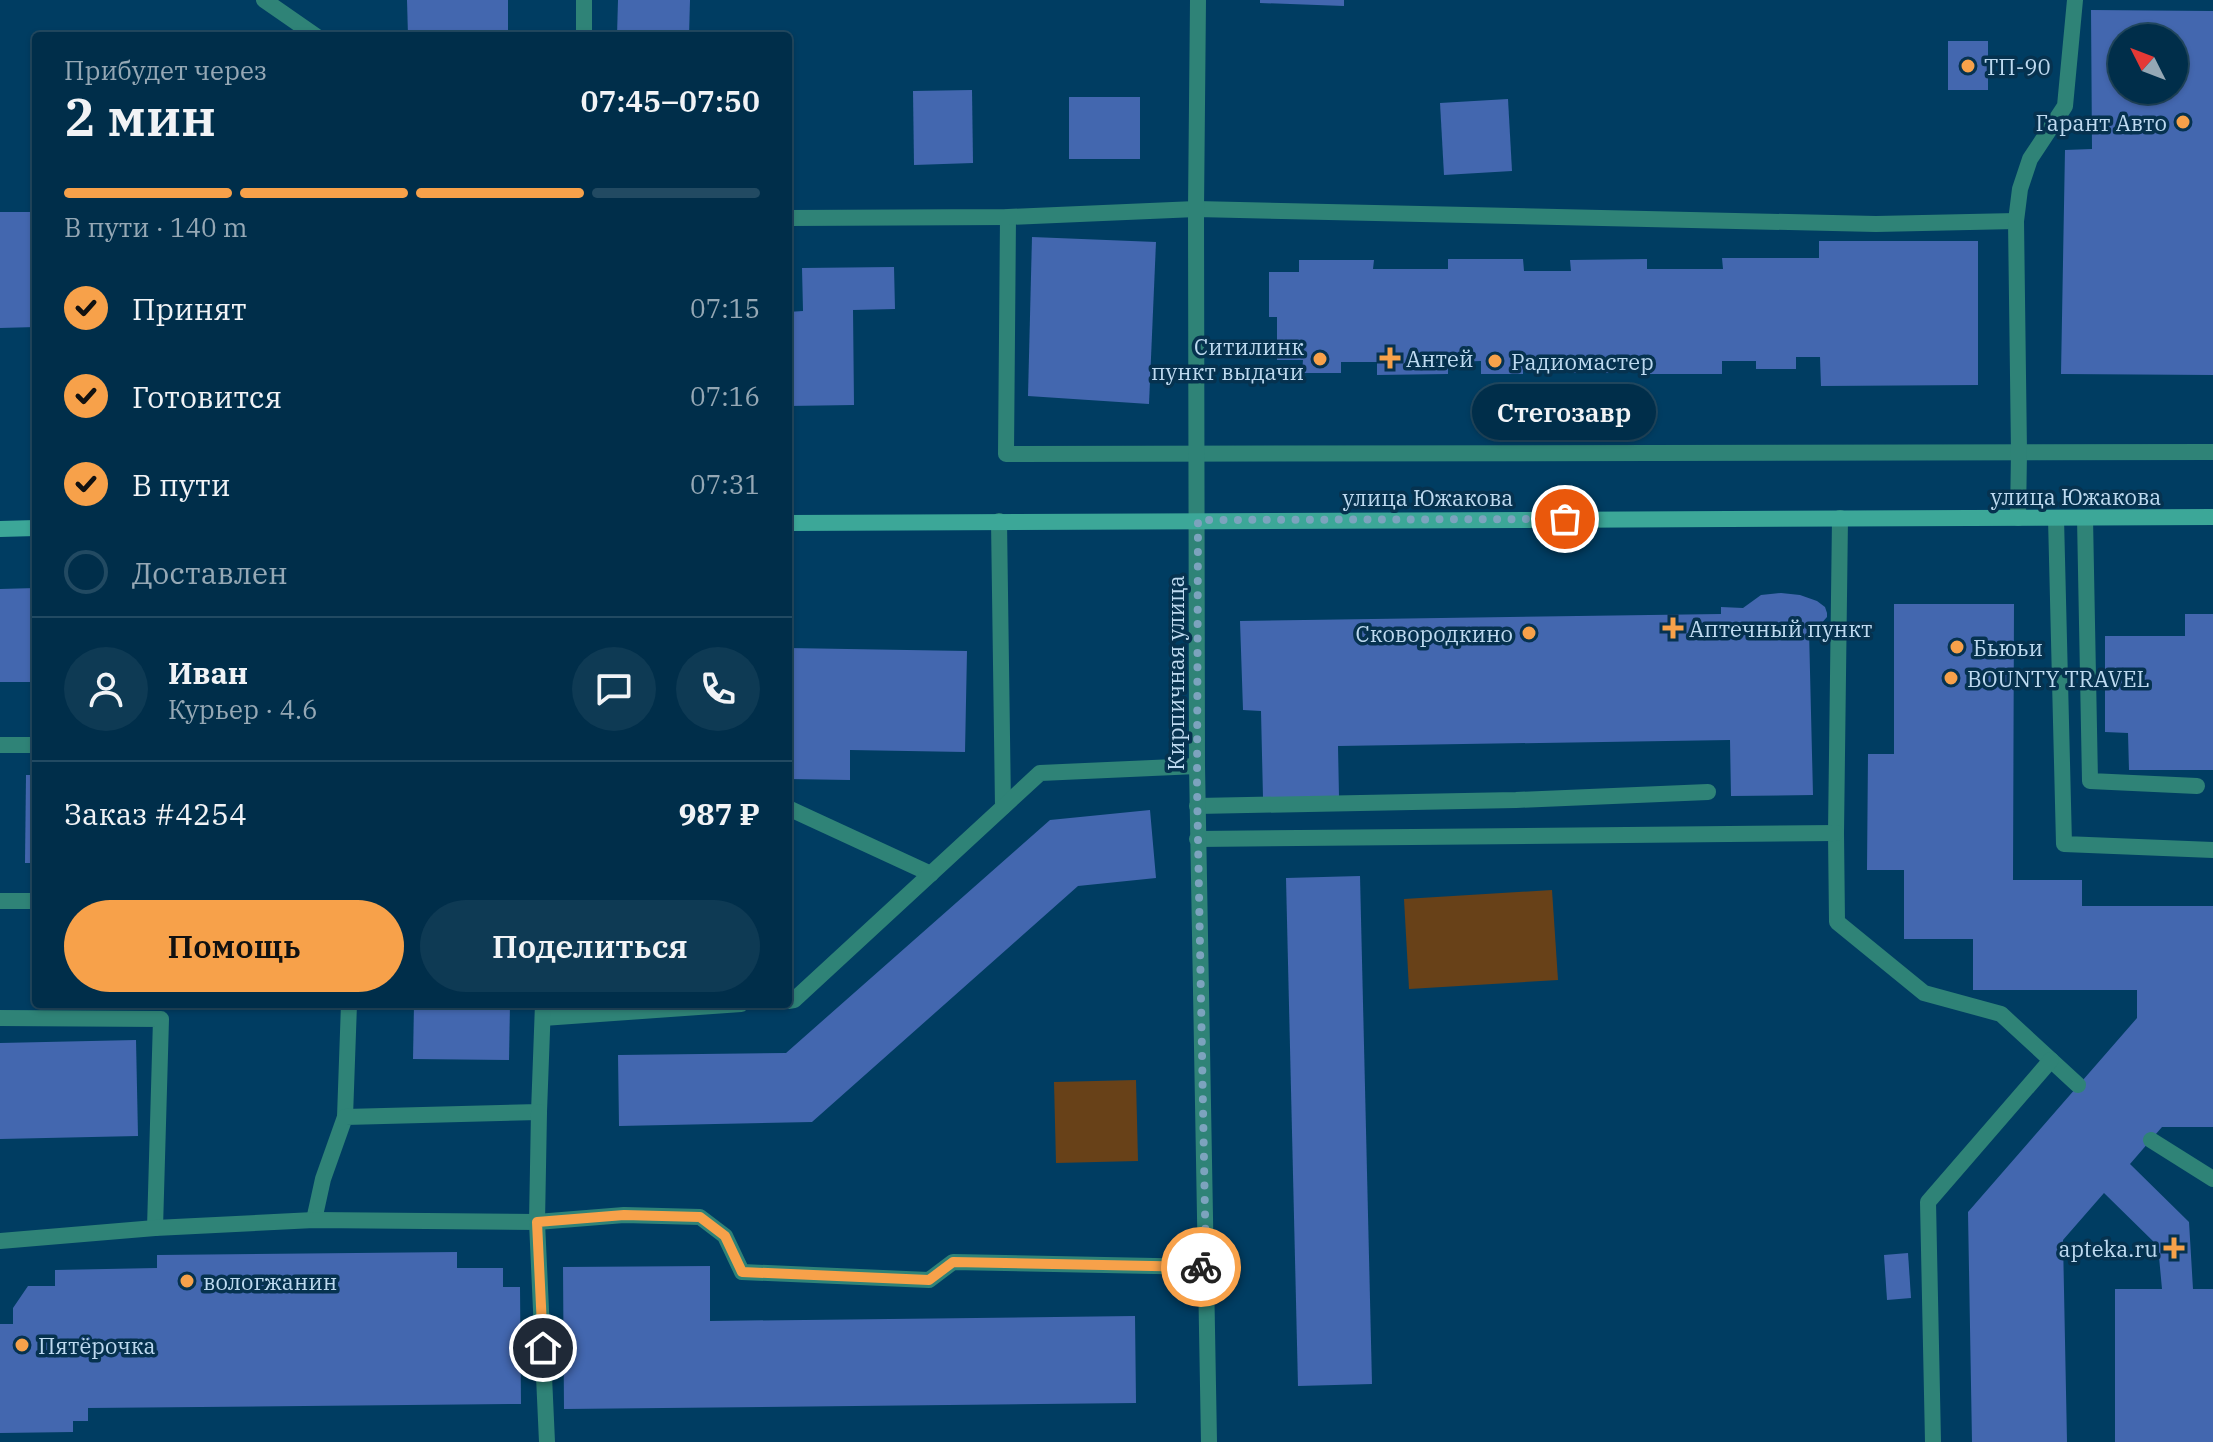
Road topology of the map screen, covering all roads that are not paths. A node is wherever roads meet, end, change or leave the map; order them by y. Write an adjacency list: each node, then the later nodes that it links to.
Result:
1 (264, 0): 5 (street)
2 (584, 0): 6 (street)
3 (1198, 0): 7 (street, Кирпичная улица)
4 (2075, 0): 10 (street)
5 (310, 32)
6 (584, 32)
7 (1196, 209): 8 (street); 10 (street); 13 (street, Кирпичная улица)
8 (1008, 217): 9 (street); 13 (street)
9 (792, 218)
10 (2016, 221): 11 (street)
11 (2019, 452): 12 (street); 13 (street); 16 (street)
12 (2213, 452)
13 (1196, 454): 19 (street, Кирпичная улица)
14 (2213, 517): 18 (street, улица Южакова)
15 (1840, 518): 16 (street, улица Южакова); 19 (street, улица Южакова); 32 (street)
16 (2018, 518): 17 (street, улица Южакова)
17 (2056, 518): 18 (street, улица Южакова); 34 (street)
18 (2085, 518): 27 (street)
19 (1198, 520): 20 (street, улица Южакова); 26 (street, Кирпичная улица)
20 (999, 521): 21 (street, улица Южакова); 30 (street)
21 (792, 523)
22 (32, 528): 23 (street)
23 (0, 529)
24 (0, 745): 25 (street)
25 (32, 745)
26 (1197, 766): 29 (street, Кирпичная улица); 30 (street)
27 (2197, 786)
28 (1708, 792): 29 (street)
29 (1197, 806): 33 (street, Кирпичная улица)
30 (1003, 807): 35 (street)
31 (792, 810): 35 (street)
32 (1836, 833): 33 (street); 43 (street)
33 (1197, 839): 53 (street, Кирпичная улица)
34 (2213, 850)
35 (931, 874): 38 (street)
36 (0, 901): 37 (street)
37 (32, 901)
38 (792, 1000)
39 (349, 1008): 46 (street)
40 (628, 1008): 41 (street)
41 (543, 1011): 45 (street)
42 (0, 1018): 51 (street)
43 (2051, 1060): 44 (street); 56 (street)
44 (2078, 1085)
45 (539, 1112): 46 (street); 50 (street)
46 (345, 1117): 49 (street)
47 (2151, 1140): 48 (street)
48 (2213, 1179)
49 (314, 1220): 50 (street); 51 (street)
50 (537, 1222): 53 (street); 54 (street)
51 (155, 1228): 52 (street)
52 (0, 1241)
53 (1206, 1267): 55 (street, Кирпичная улица)
54 (547, 1442)
55 (1209, 1442)
56 (1933, 1442)

